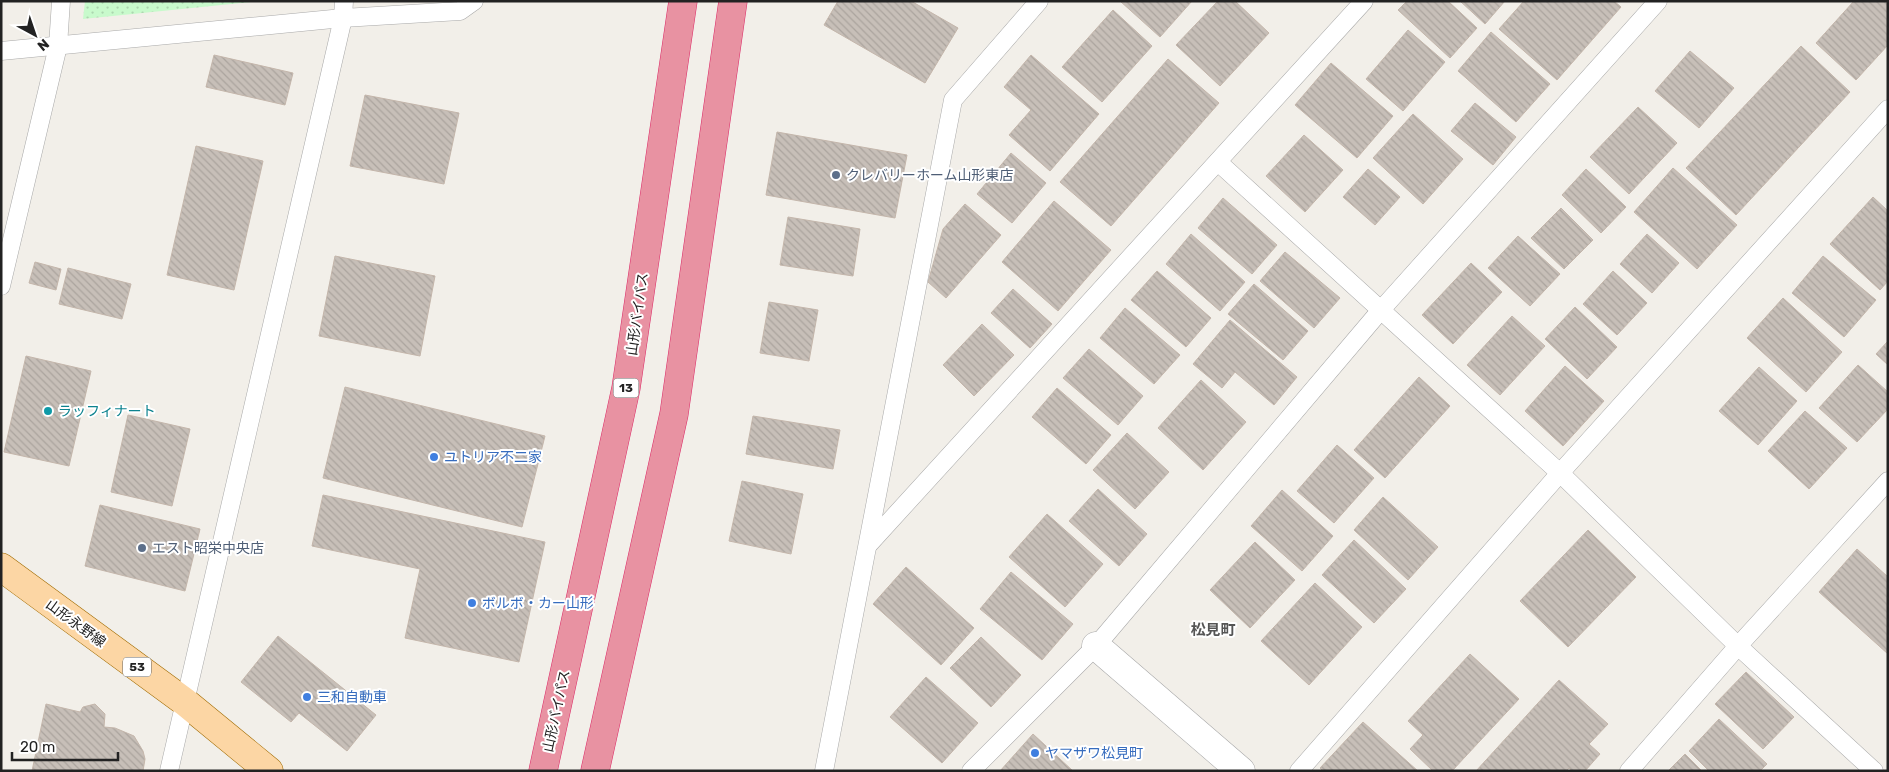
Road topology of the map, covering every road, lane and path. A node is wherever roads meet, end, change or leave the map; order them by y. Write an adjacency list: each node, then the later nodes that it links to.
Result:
1 (61, 1): 9 (lane)
2 (474, 1): 8 (lane)
3 (683, 1): 24 (highway, 山形バイパス / 13)
4 (732, 1): 25 (highway)
5 (1038, 1): 17 (lane)
6 (1364, 1): 12 (lane)
7 (1658, 1): 14 (lane)
8 (344, 10): 9 (lane); 21 (lane)
9 (58, 46): 10 (lane); 13 (lane)
10 (1, 51)
11 (1888, 109): 15 (lane)
12 (1218, 162): 14 (lane); 17 (lane)
13 (1, 286)
14 (1380, 311): 15 (lane); 19 (lane)
15 (1560, 473): 20 (lane); 29 (lane)
16 (1888, 481): 20 (lane)
17 (869, 544): 26 (lane)
18 (1, 568): 21 (main road, 山形永野線 / 53)
19 (1096, 646): 27 (lane); 28 (street)
20 (1738, 646): 30 (lane); 31 (lane)
21 (185, 702): 22 (lane); 23 (main road, 山形永野線 / 53)
22 (169, 771)
23 (269, 771)
24 (543, 771)
25 (595, 771)
26 (824, 771)
27 (971, 771)
28 (1241, 771)
29 (1299, 771)
30 (1629, 771)
31 (1874, 771)

